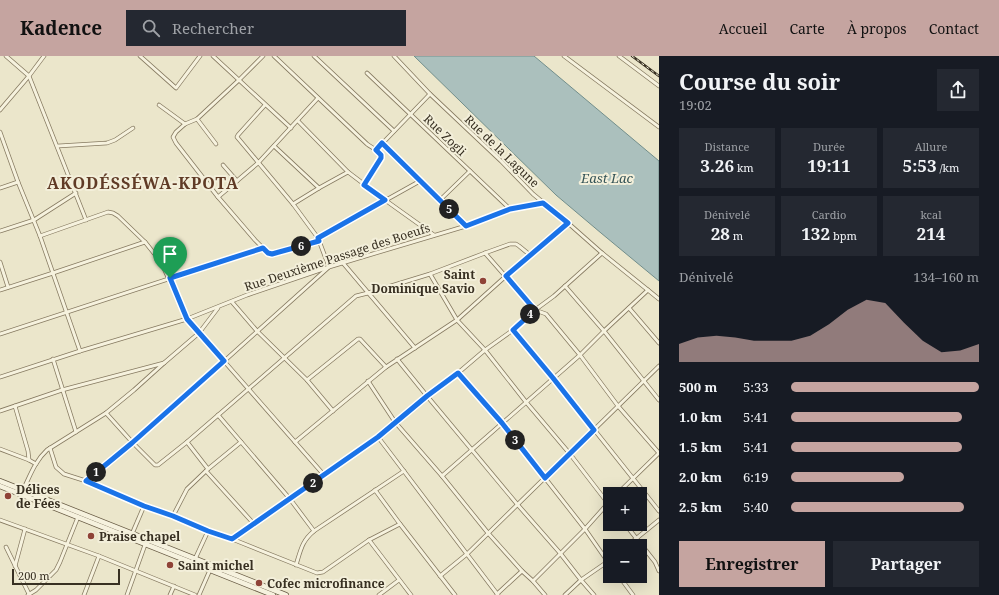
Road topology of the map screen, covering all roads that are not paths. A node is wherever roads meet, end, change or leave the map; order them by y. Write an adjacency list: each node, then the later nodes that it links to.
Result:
1 (6, 56): 13 (street)
2 (44, 56): 13 (street)
3 (200, 56): 11 (street)
4 (213, 56): 14 (street)
5 (263, 56): 14 (street)
6 (274, 56): 17 (street)
7 (314, 56): 28 (street)
8 (394, 56): 16 (street, Rue de la Lagune)
9 (564, 56): 25 (street)
10 (619, 56): 15 (street)
11 (142, 57)
12 (368, 73): 21 (street, Rue Zogli)
13 (30, 76): 20 (street); 34 (street)
14 (239, 80): 19 (street); 22 (street)
15 (659, 86)
16 (430, 94): 21 (street); 51 (street, Rue de la Lagune)
17 (318, 98): 23 (street); 36 (street)
18 (159, 105): 24 (street)
19 (265, 105): 27 (street); 37 (street)
20 (0, 110)
21 (411, 114): 28 (street); 39 (street, Rue Zogli)
22 (197, 119): 24 (street); 31 (street)
23 (298, 121): 27 (street); 40 (street)
24 (185, 124): 48 (street)
25 (659, 127)
26 (133, 128): 34 (street)
27 (290, 128): 35 (street)
28 (394, 131): 30 (street)
29 (0, 132): 32 (street)
30 (382, 143): 36 (street); 42 (street)
31 (216, 144)
32 (5, 145): 33 (street); 43 (street)
33 (0, 146)
34 (58, 146): 47 (street)
35 (274, 146): 37 (street); 46 (street)
36 (376, 150): 44 (street)
37 (258, 163): 41 (street); 52 (street)
38 (223, 165): 41 (street)
39 (470, 171): 50 (street); 53 (street, Rue Zogli)
40 (348, 172): 44 (street); 46 (street)
41 (237, 181): 48 (street)
42 (420, 181): 49 (street); 50 (street)
43 (18, 182): 45 (street); 54 (street)
44 (364, 185): 49 (street)
45 (0, 188)
46 (319, 188): 52 (street)
47 (76, 193): 54 (street); 55 (street)
48 (218, 197): 63 (street)
49 (385, 200): 59 (street); 61 (street)
50 (440, 200): 57 (street)
51 (543, 203): 53 (street, Rue Deuxième Passage des Boeufs); 56 (street, Rue de la Lagune)
52 (293, 204): 61 (street)
53 (510, 209): 57 (street, Rue Deuxième Passage des Boeufs)
54 (34, 220): 58 (street); 60 (street)
55 (86, 220): 60 (street); 62 (street)
56 (568, 223): 65 (street, Rue de la Lagune); 66 (street)
57 (466, 226): 59 (street, Rue Deuxième Passage des Boeufs)
58 (0, 230)
59 (434, 235): 68 (street, Rue Deuxième Passage des Boeufs)
60 (40, 236): 70 (street)
61 (319, 240): 63 (street); 69 (street)
62 (145, 242): 70 (street); 73 (street)
63 (263, 248): 73 (street)
64 (485, 253): 66 (street); 71 (street); 72 (street)
65 (602, 253): 74 (street); 77 (street, Rue de la Lagune)
66 (530, 255): 72 (street)
67 (0, 262): 75 (street)
68 (343, 263): 69 (street, Rue Deuxième Passage des Boeufs); 78 (street)
69 (329, 267): 80 (street, Rue Deuxième Passage des Boeufs); 88 (street)
70 (53, 273): 75 (street); 84 (street)
71 (430, 274): 78 (street); 86 (street)
72 (506, 276): 83 (street); 86 (street)
73 (170, 278): 84 (street); 85 (street)
74 (565, 286): 83 (street); 89 (street)
75 (8, 288): 76 (street)
76 (0, 290)
77 (648, 290): 79 (street, Rue de la Lagune); 82 (street)
78 (368, 293): 93 (street); 97 (street)
79 (659, 299)
80 (232, 302): 81 (street, Rue Deuxième Passage des Boeufs); 88 (street)
81 (220, 307): 85 (street, Rue Deuxième Passage des Boeufs); 90 (street)
82 (629, 308): 89 (street); 92 (street)
83 (535, 310): 87 (street); 96 (street)
84 (67, 312): 91 (street); 95 (street)
85 (187, 319): 90 (street); 95 (street, Rue Deuxième Passage des Boeufs)
86 (457, 320): 93 (street); 94 (street)
87 (513, 330): 94 (street); 106 (street)
88 (258, 331): 97 (street); 100 (street)
89 (604, 331): 96 (street); 109 (street)
90 (199, 333): 100 (street); 101 (street)
91 (0, 334)
92 (659, 343)
93 (415, 348): 99 (street)
94 (485, 350): 104 (street); 114 (street)
95 (80, 351): 98 (street, Rue Deuxième Passage des Boeufs)
96 (580, 355): 106 (street); 116 (street)
97 (285, 358): 107 (street); 110 (street)
98 (53, 359): 105 (street, Rue Deuxième Passage des Boeufs); 111 (street)
99 (397, 359): 103 (street); 112 (street)
100 (224, 361): 110 (street); 129 (street)
101 (164, 363): 111 (street); 119 (street)
102 (659, 366): 109 (street)
103 (386, 367): 107 (street); 108 (street)
104 (458, 373): 112 (street); 122 (street)
105 (0, 377)
106 (553, 378): 114 (street); 123 (street)
107 (307, 380): 118 (street)
108 (368, 381): 118 (street); 121 (street)
109 (644, 381): 113 (street); 116 (street)
110 (248, 389): 120 (street); 128 (street)
111 (62, 390): 115 (street); 124 (street)
112 (427, 396): 121 (street); 132 (street)
113 (659, 400)
114 (526, 402): 122 (street); 134 (street)
115 (15, 406): 117 (street); 135 (street)
116 (618, 406): 123 (street); 133 (street)
117 (0, 411)
118 (333, 411): 128 (street)
119 (106, 413): 124 (street); 129 (street)
120 (218, 415): 126 (street); 127 (street)
121 (395, 422): 125 (street); 140 (street)
122 (502, 423): 132 (street); 141 (street)
123 (594, 430): 134 (street); 142 (street)
124 (76, 432): 130 (street)
125 (378, 437): 138 (street); 139 (street)
126 (187, 442): 129 (street); 137 (street)
127 (241, 442): 137 (street); 149 (street)
128 (296, 442): 139 (street)
129 (132, 443): 143 (street)
130 (50, 448): 136 (street); 143 (street)
131 (0, 449): 135 (street)
132 (471, 449): 140 (street); 150 (street)
133 (659, 453): 142 (street)
134 (570, 454): 141 (street); 148 (street)
135 (29, 460): 136 (street)
136 (36, 464): 146 (street)
137 (207, 470): 155 (street); 158 (street)
138 (404, 471): 147 (street); 174 (street)
139 (324, 475): 149 (street)
140 (442, 476): 165 (street)
141 (545, 478): 150 (street); 161 (street)
142 (632, 478): 145 (street); 153 (street)
143 (86, 481): 151 (street)
144 (0, 484): 146 (main road); 154 (main road)
145 (624, 487)
146 (23, 490): 154 (main road)
147 (376, 490): 159 (street); 163 (street)
148 (603, 495)
149 (290, 499): 158 (street); 163 (street)
150 (517, 504): 165 (street); 173 (street)
151 (144, 506): 155 (street); 166 (street)
152 (603, 510): 161 (street)
153 (659, 512)
154 (79, 516): 166 (main road); 170 (main road); 171 (street)
155 (173, 516): 162 (street)
156 (0, 520): 160 (street)
157 (659, 520): 167 (street)
158 (254, 524): 168 (street)
159 (400, 524): 169 (street); 185 (street)
160 (25, 529): 171 (street); 179 (street)
161 (585, 529): 173 (street); 175 (street)
162 (208, 531): 168 (street); 177 (street)
163 (314, 531): 178 (street)
164 (630, 531): 167 (street)
165 (488, 533): 174 (street); 183 (street)
166 (132, 534): 170 (main road)
167 (636, 538): 184 (street)
168 (232, 539): 178 (street)
169 (369, 540): 178 (street); 186 (street)
170 (146, 542): 177 (main road); 181 (main road); 182 (street)
171 (67, 544): 176 (street); 191 (street)
172 (6, 547): 179 (street)
173 (560, 553): 187 (street); 188 (street)
174 (467, 554): 185 (street); 202 (street)
175 (603, 554)
176 (99, 556): 182 (street); 192 (street)
177 (195, 559): 198 (main road)
178 (296, 565)
179 (15, 566): 191 (street)
180 (603, 566): 187 (street)
181 (210, 570): 196 (street); 197 (main road)
182 (135, 571): 190 (street); 193 (street)
183 (522, 571): 188 (street); 202 (street)
184 (659, 571)
185 (440, 576): 201 (street)
186 (399, 580): 199 (street); 200 (street)
187 (581, 580): 204 (street); 205 (street)
188 (533, 581): 203 (street)
189 (624, 583): 206 (street)
190 (174, 586): 194 (street); 195 (street)
191 (28, 595)
192 (84, 595)
193 (127, 595)
194 (170, 595)
195 (195, 595)
196 (199, 595)
197 (273, 595)
198 (286, 595)
199 (379, 595)
200 (411, 595)
201 (455, 595)
202 (497, 595)
203 (545, 595)
204 (565, 595)
205 (594, 595)
206 (633, 595)

